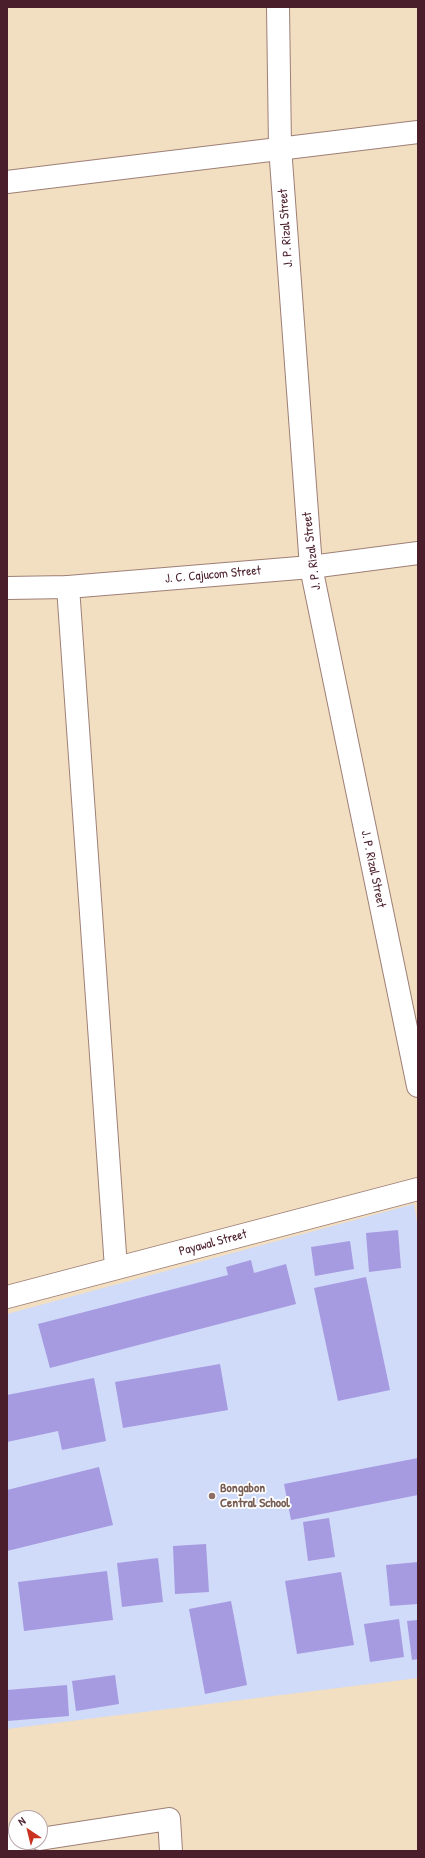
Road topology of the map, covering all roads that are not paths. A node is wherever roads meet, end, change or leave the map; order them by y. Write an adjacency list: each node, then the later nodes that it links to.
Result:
1 (278, 7): 3 (street, J. P. Rizal Street)
2 (418, 132): 3 (street)
3 (280, 147): 4 (street); 6 (street, J. P. Rizal Street)
4 (7, 182)
5 (418, 553): 6 (street, J. C. Cajucom Street)
6 (311, 567): 7 (street, J. C. Cajucom Street); 9 (street, J. P. Rizal Street)
7 (68, 586): 8 (street, J. C. Cajucom Street); 11 (street)
8 (7, 588)
9 (418, 1086)
10 (418, 1189): 11 (street, Payawal Street)
11 (116, 1268): 12 (street, Payawal Street)
12 (7, 1297)
13 (48, 1838): 14 (street)
14 (171, 1851)

